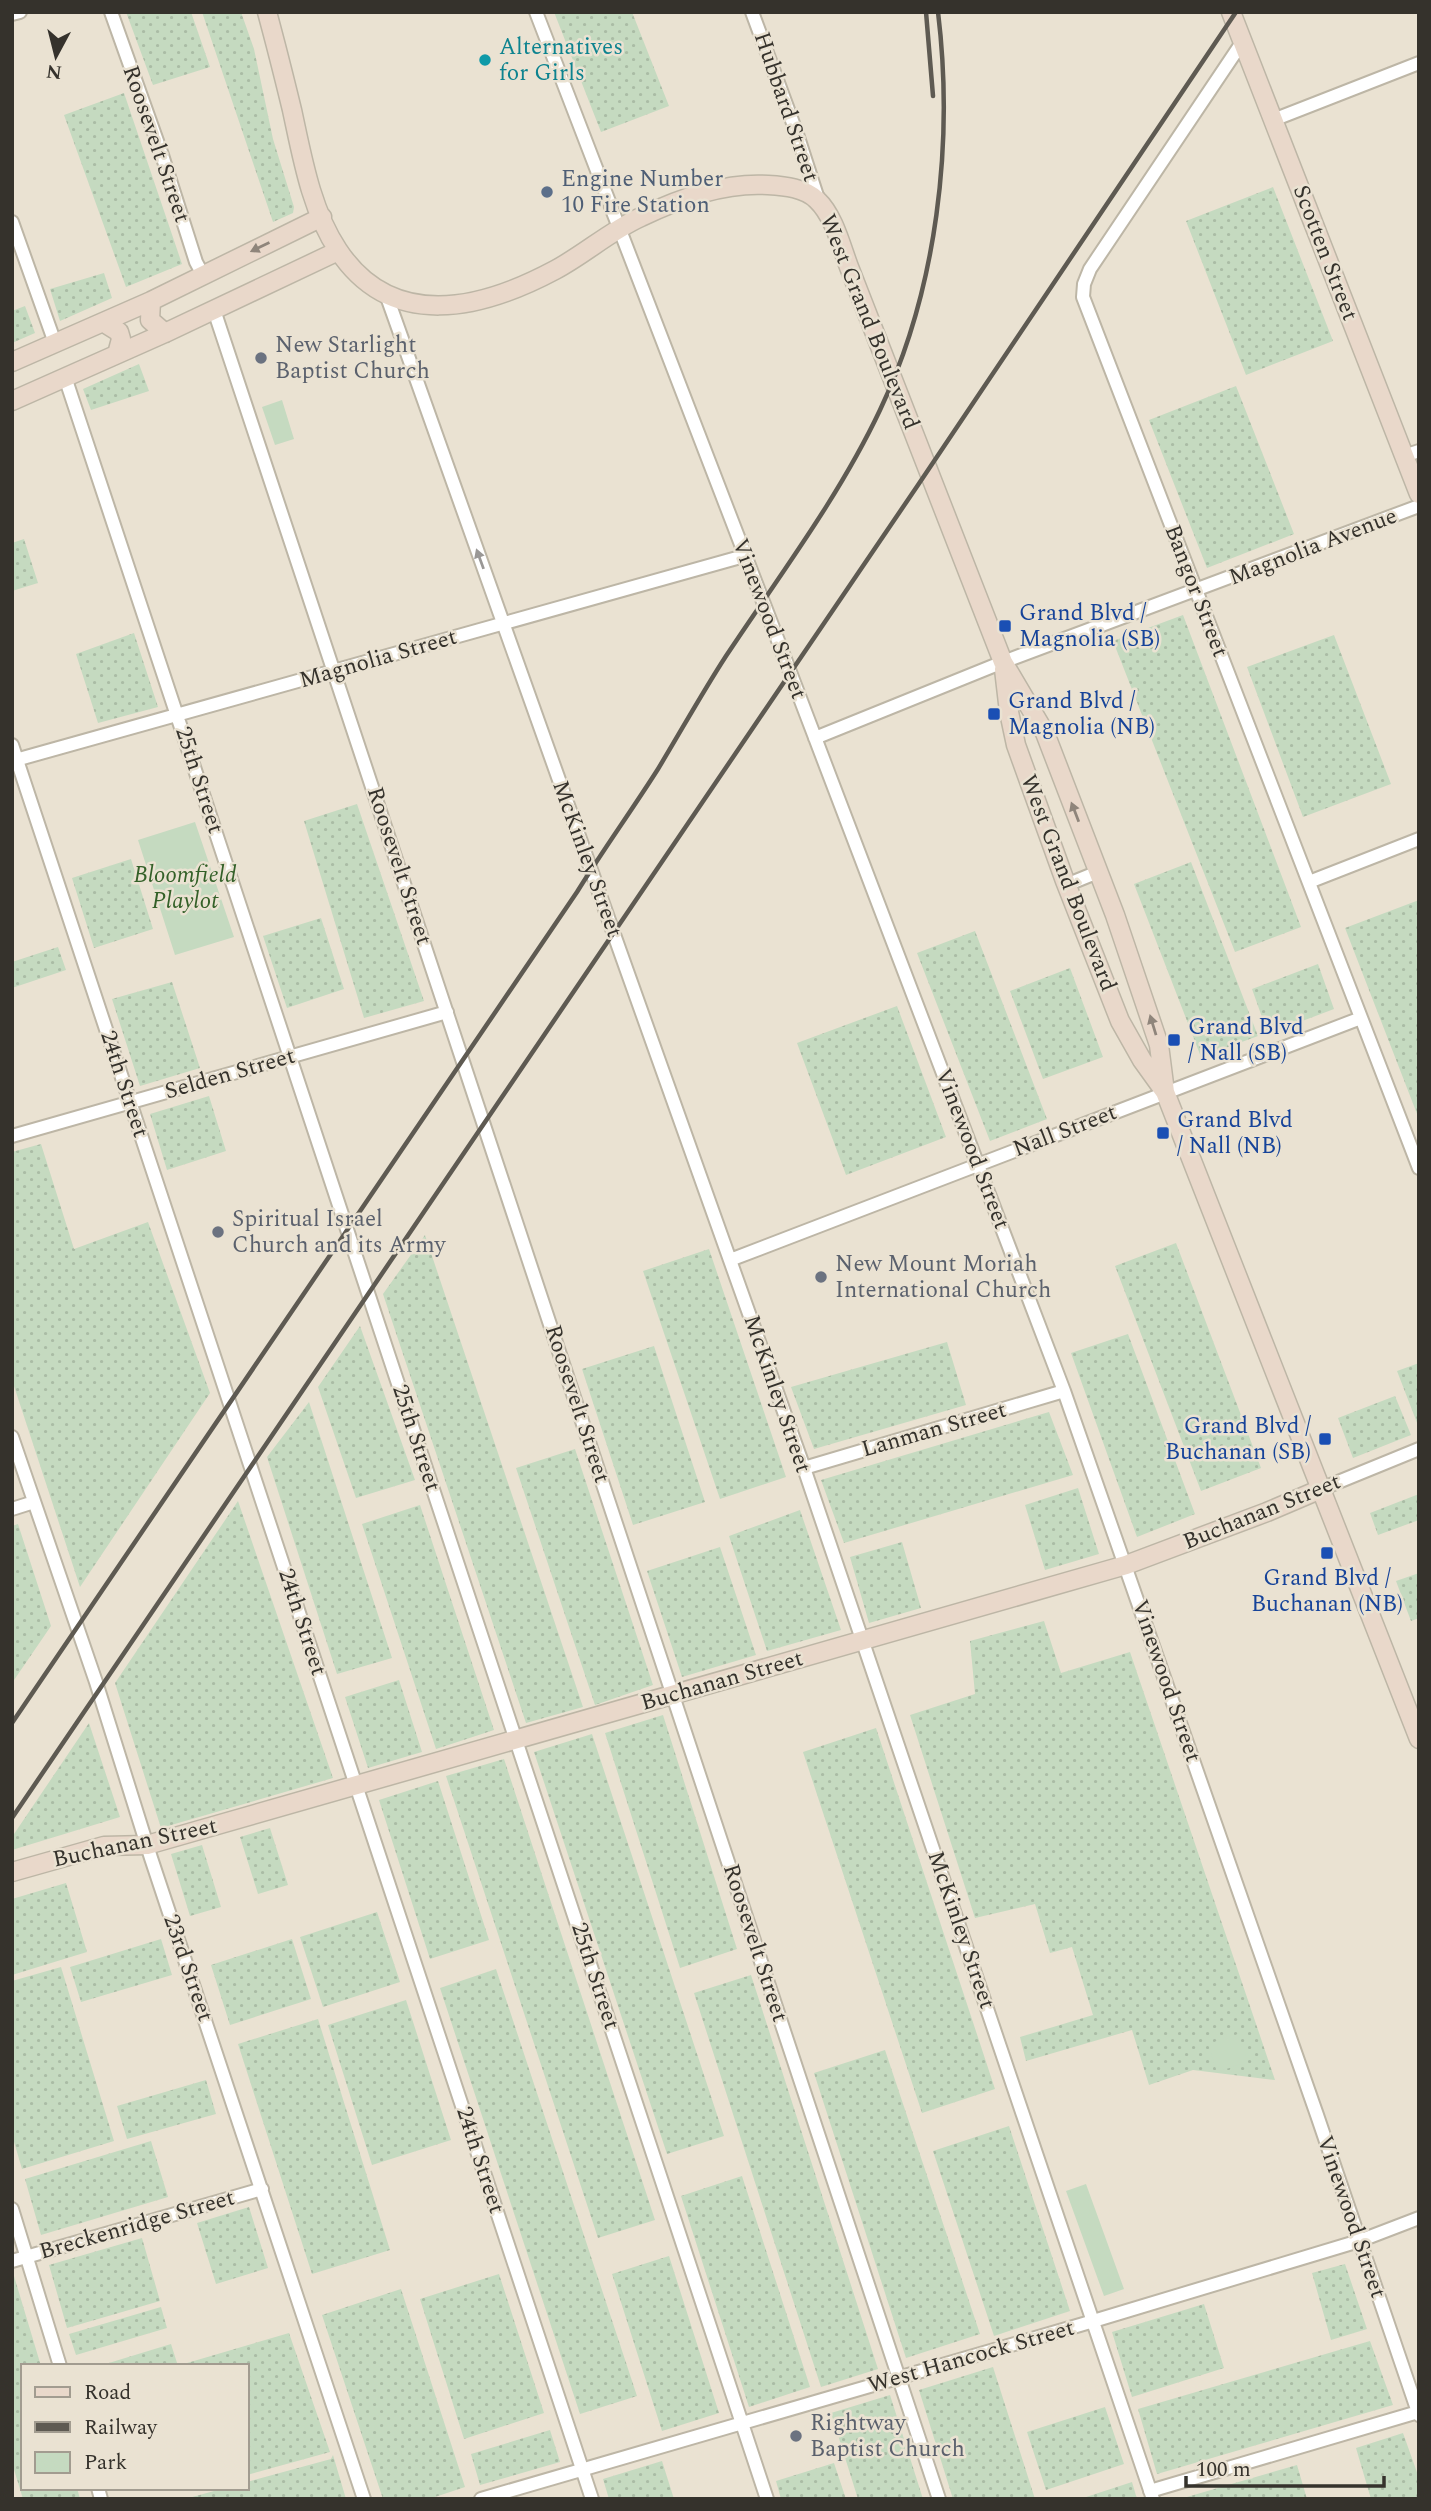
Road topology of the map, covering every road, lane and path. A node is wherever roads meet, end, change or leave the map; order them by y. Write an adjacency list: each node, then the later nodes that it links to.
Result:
1 (20, 12): 7 (street)
2 (111, 12): 16 (street, Roosevelt Street)
3 (267, 12): 12 (main road, West Grand Boulevard)
4 (536, 12): 14 (street, Vinewood Street)
5 (752, 12): 11 (street, Hubbard Street)
6 (1231, 12): 8 (main road, Scotten Street)
7 (12, 14)
8 (1242, 41): 10 (main road, Scotten Street); 31 (street, Bangor Street)
9 (1419, 63): 10 (street)
10 (1273, 120): 27 (main road, Scotten Street)
11 (819, 202): 14 (main road, West Grand Boulevard); 33 (main road, West Grand Boulevard)
12 (322, 217): 15 (main road, West Grand Boulevard); 16 (main road, one-way to 16)
13 (12, 222): 22 (street)
14 (619, 230): 17 (main road, West Grand Boulevard); 30 (street, Vinewood Street)
15 (338, 251): 17 (main road, West Grand Boulevard); 19 (main road)
16 (203, 275): 18 (main road)
17 (386, 294): 32 (street, McKinley Street, one-way to 17)
18 (150, 301): 20 (main road); 21 (main road)
19 (214, 310): 21 (main road); 34 (street, Roosevelt Street)
20 (103, 322): 22 (main road); 23 (main road)
21 (165, 333): 23 (main road)
22 (55, 343): 24 (main road)
23 (117, 354): 25 (main road)
24 (12, 362)
25 (65, 377): 26 (main road); 35 (street, 25th Street)
26 (12, 401)
27 (1411, 454): 28 (main road, Scotten Street)
28 (1419, 494)
29 (1419, 506): 31 (street, Magnolia Avenue)
30 (744, 556): 32 (street, Magnolia Street); 36 (street, Vinewood Street)
31 (1196, 591): 33 (street, Magnolia Avenue); 41 (street, Bangor Street)
32 (503, 624): 34 (street, Magnolia Street); 51 (street, McKinley Street)
33 (1003, 662): 36 (street, Magnolia Avenue); 40 (main road, West Grand Boulevard, one-way to 33); 42 (main road, West Grand Boulevard)
34 (334, 671): 35 (street, Magnolia Street); 43 (street, Roosevelt Street)
35 (177, 715): 38 (street, Magnolia Street); 45 (street, 25th Street)
36 (815, 738): 49 (street, Vinewood Street)
37 (12, 745): 38 (street, 24th Street)
38 (15, 760): 47 (street, 24th Street)
39 (1419, 839): 41 (street)
40 (1098, 872): 42 (street); 46 (main road, West Grand Boulevard, one-way to 40)
41 (1308, 882): 44 (street, Bangor Street)
42 (1066, 885): 46 (main road, West Grand Boulevard)
43 (447, 1012): 45 (street, Selden Street); 61 (street, Roosevelt Street)
44 (1361, 1018): 46 (street, Nall Street); 50 (street, Bangor Street)
45 (290, 1057): 47 (street, Selden Street); 63 (street, 25th Street)
46 (1165, 1092): 49 (street, Nall Street); 56 (main road, West Grand Boulevard)
47 (130, 1102): 48 (street, Selden Street); 64 (street, 24th Street)
48 (12, 1136)
49 (979, 1165): 51 (street, Nall Street); 52 (street, Vinewood Street)
50 (1419, 1168)
51 (730, 1260): 55 (street, McKinley Street)
52 (1064, 1391): 55 (street, Lanman Street); 59 (street, Vinewood Street)
53 (12, 1437): 57 (street, 23rd Street)
54 (1419, 1449): 56 (street, Buchanan Street)
55 (804, 1468): 60 (street, McKinley Street)
56 (1321, 1489): 59 (main road, Buchanan Street); 62 (main road, West Grand Boulevard)
57 (34, 1502): 58 (street); 65 (street, 23rd Street)
58 (12, 1509)
59 (1126, 1565): 60 (main road, Buchanan Street); 70 (street, Vinewood Street)
60 (863, 1641): 61 (main road, Buchanan Street); 73 (street, McKinley Street)
61 (673, 1695): 63 (main road, Buchanan Street); 75 (street, Roosevelt Street)
62 (1419, 1739)
63 (517, 1740): 64 (main road, Buchanan Street); 77 (street, 25th Street)
64 (357, 1786): 65 (main road, Buchanan Street); 78 (street, 24th Street)
65 (147, 1845): 66 (main road, Buchanan Street); 67 (street, 23rd Street)
66 (12, 1872)
67 (262, 2189): 71 (street, Breckenridge Street); 80 (street, 23rd Street)
68 (12, 2209): 71 (street)
69 (1419, 2218): 70 (street, West Hancock Street)
70 (1359, 2241): 73 (street, West Hancock Street); 76 (street, Vinewood Street)
71 (27, 2257): 72 (street, Breckenridge Street); 74 (street)
72 (12, 2261)
73 (1093, 2321): 75 (street, West Hancock Street); 79 (street, McKinley Street)
74 (59, 2364)
75 (900, 2379): 77 (street, West Hancock Street); 84 (street, Roosevelt Street)
76 (1418, 2414): 79 (street)
77 (742, 2424): 78 (street, West Hancock Street); 83 (street, 25th Street)
78 (583, 2469): 81 (street, West Hancock Street); 82 (street, 24th Street)
79 (1152, 2495)
80 (364, 2499)
81 (481, 2499)
82 (592, 2499)
83 (767, 2499)
84 (939, 2499)

